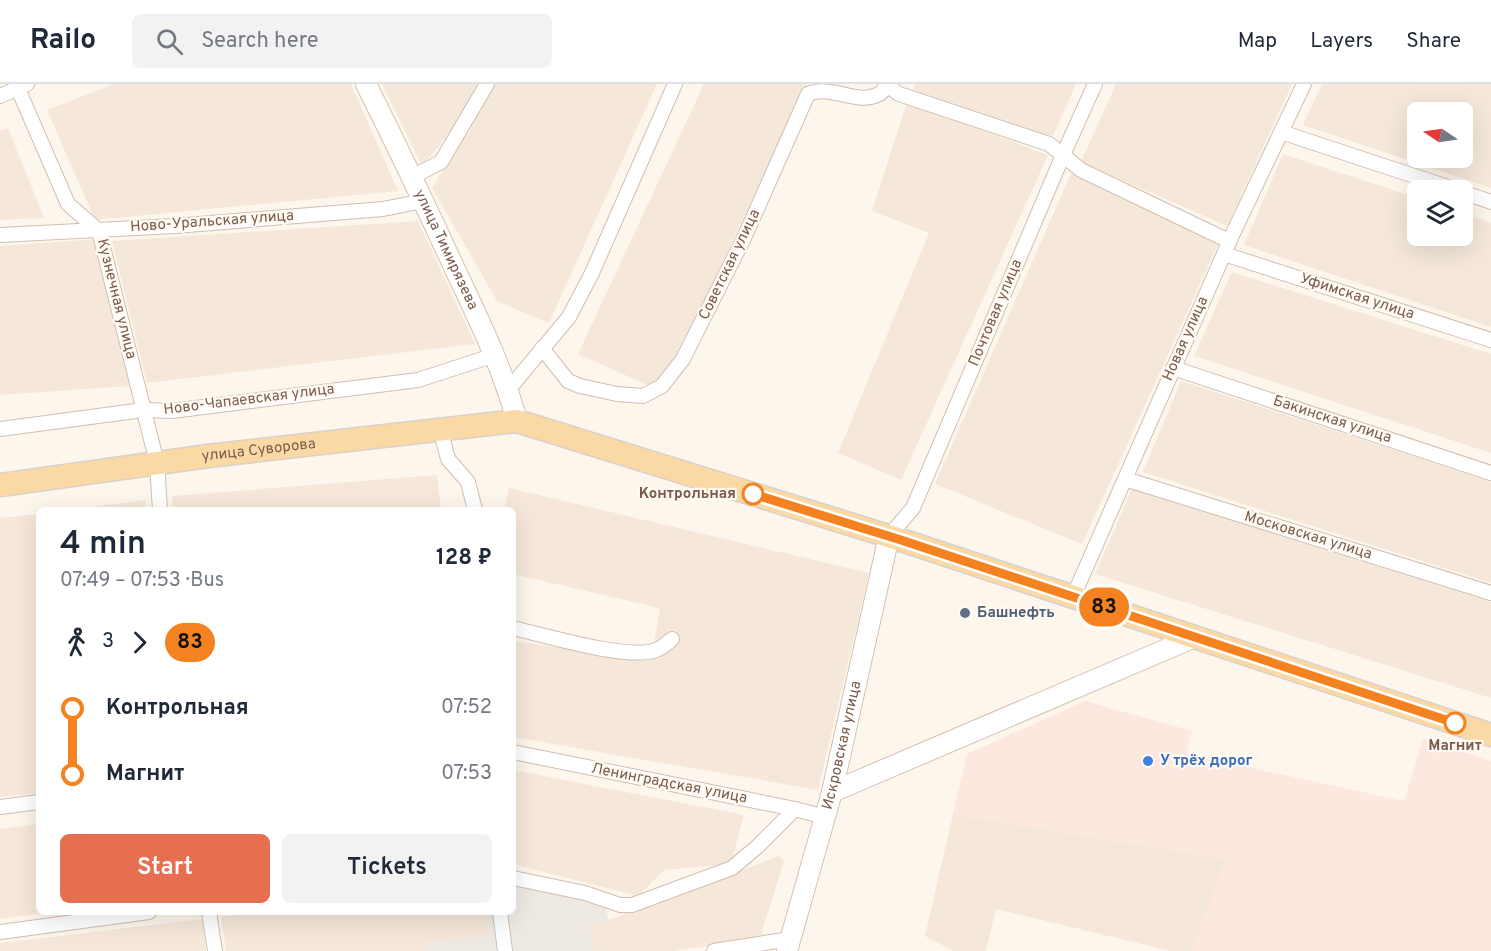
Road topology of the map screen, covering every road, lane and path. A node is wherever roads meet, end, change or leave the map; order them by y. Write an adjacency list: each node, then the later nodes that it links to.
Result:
1 (366, 84): 11 (main road, улица Тимирязева)
2 (487, 84): 11 (street)
3 (675, 84): 20 (street)
4 (890, 84): 10 (street, Уфимская улица); 20 (street, Советская улица)
5 (1095, 84): 10 (street, Почтовая улица)
6 (1304, 84): 9 (street, Новая улица)
7 (21, 85): 8 (street); 16 (street, Кузнечная улица)
8 (0, 96)
9 (1281, 132): 12 (street); 18 (street, Новая улица)
10 (1063, 156): 18 (street, Уфимская улица); 34 (street, Почтовая улица)
11 (412, 177): 14 (main road, улица Тимирязева)
12 (1427, 180)
13 (1473, 196): 15 (street)
14 (423, 201): 16 (street, Ново-Уральская улица); 21 (main road, улица Тимирязева)
15 (1491, 202)
16 (99, 231): 17 (street, Ново-Уральская улица); 24 (street, Кузнечная улица)
17 (0, 235)
18 (1226, 247): 19 (street, Уфимская улица); 22 (street, Новая улица)
19 (1491, 340)
20 (542, 348): 23 (street)
21 (495, 355): 23 (main road, улица Тимирязева); 24 (street, Ново-Чапаевская улица)
22 (1173, 368): 29 (street, Бакинская улица); 30 (street, Новая улица)
23 (508, 390): 25 (main road, улица Тимирязева)
24 (143, 410): 26 (street, Ново-Чапаевская улица); 28 (street, Кузнечная улица)
25 (517, 421): 27 (main road, улица Суворова); 34 (main road)
26 (0, 429)
27 (440, 429): 28 (main road, улица Суворова); 33 (street)
28 (157, 463): 31 (main road, улица Суворова); 32 (street, Кузнечная улица)
29 (1491, 473)
30 (1125, 479): 35 (street, Московская улица); 36 (street, Новая улица)
31 (0, 485)
32 (160, 507)
33 (474, 507)
34 (889, 536): 36 (main road); 42 (main road, Искровская улица)
35 (1491, 593)
36 (1073, 597): 38 (main road)
37 (516, 629): 39 (street)
38 (1195, 637): 40 (main road); 42 (main road)
39 (672, 639)
40 (1491, 735)
41 (516, 753): 45 (street, Ленинградская улица)
42 (832, 792): 46 (main road, Искровская улица)
43 (36, 802): 44 (street)
44 (0, 807)
45 (795, 809): 46 (street, Ленинградская улица); 47 (street)
46 (825, 817): 52 (main road, Искровская улица)
47 (516, 879)
48 (127, 915): 51 (street)
49 (209, 915): 53 (street)
50 (500, 915): 54 (street)
51 (0, 932)
52 (789, 945): 55 (street)
53 (214, 951)
54 (505, 951)
55 (714, 951)

